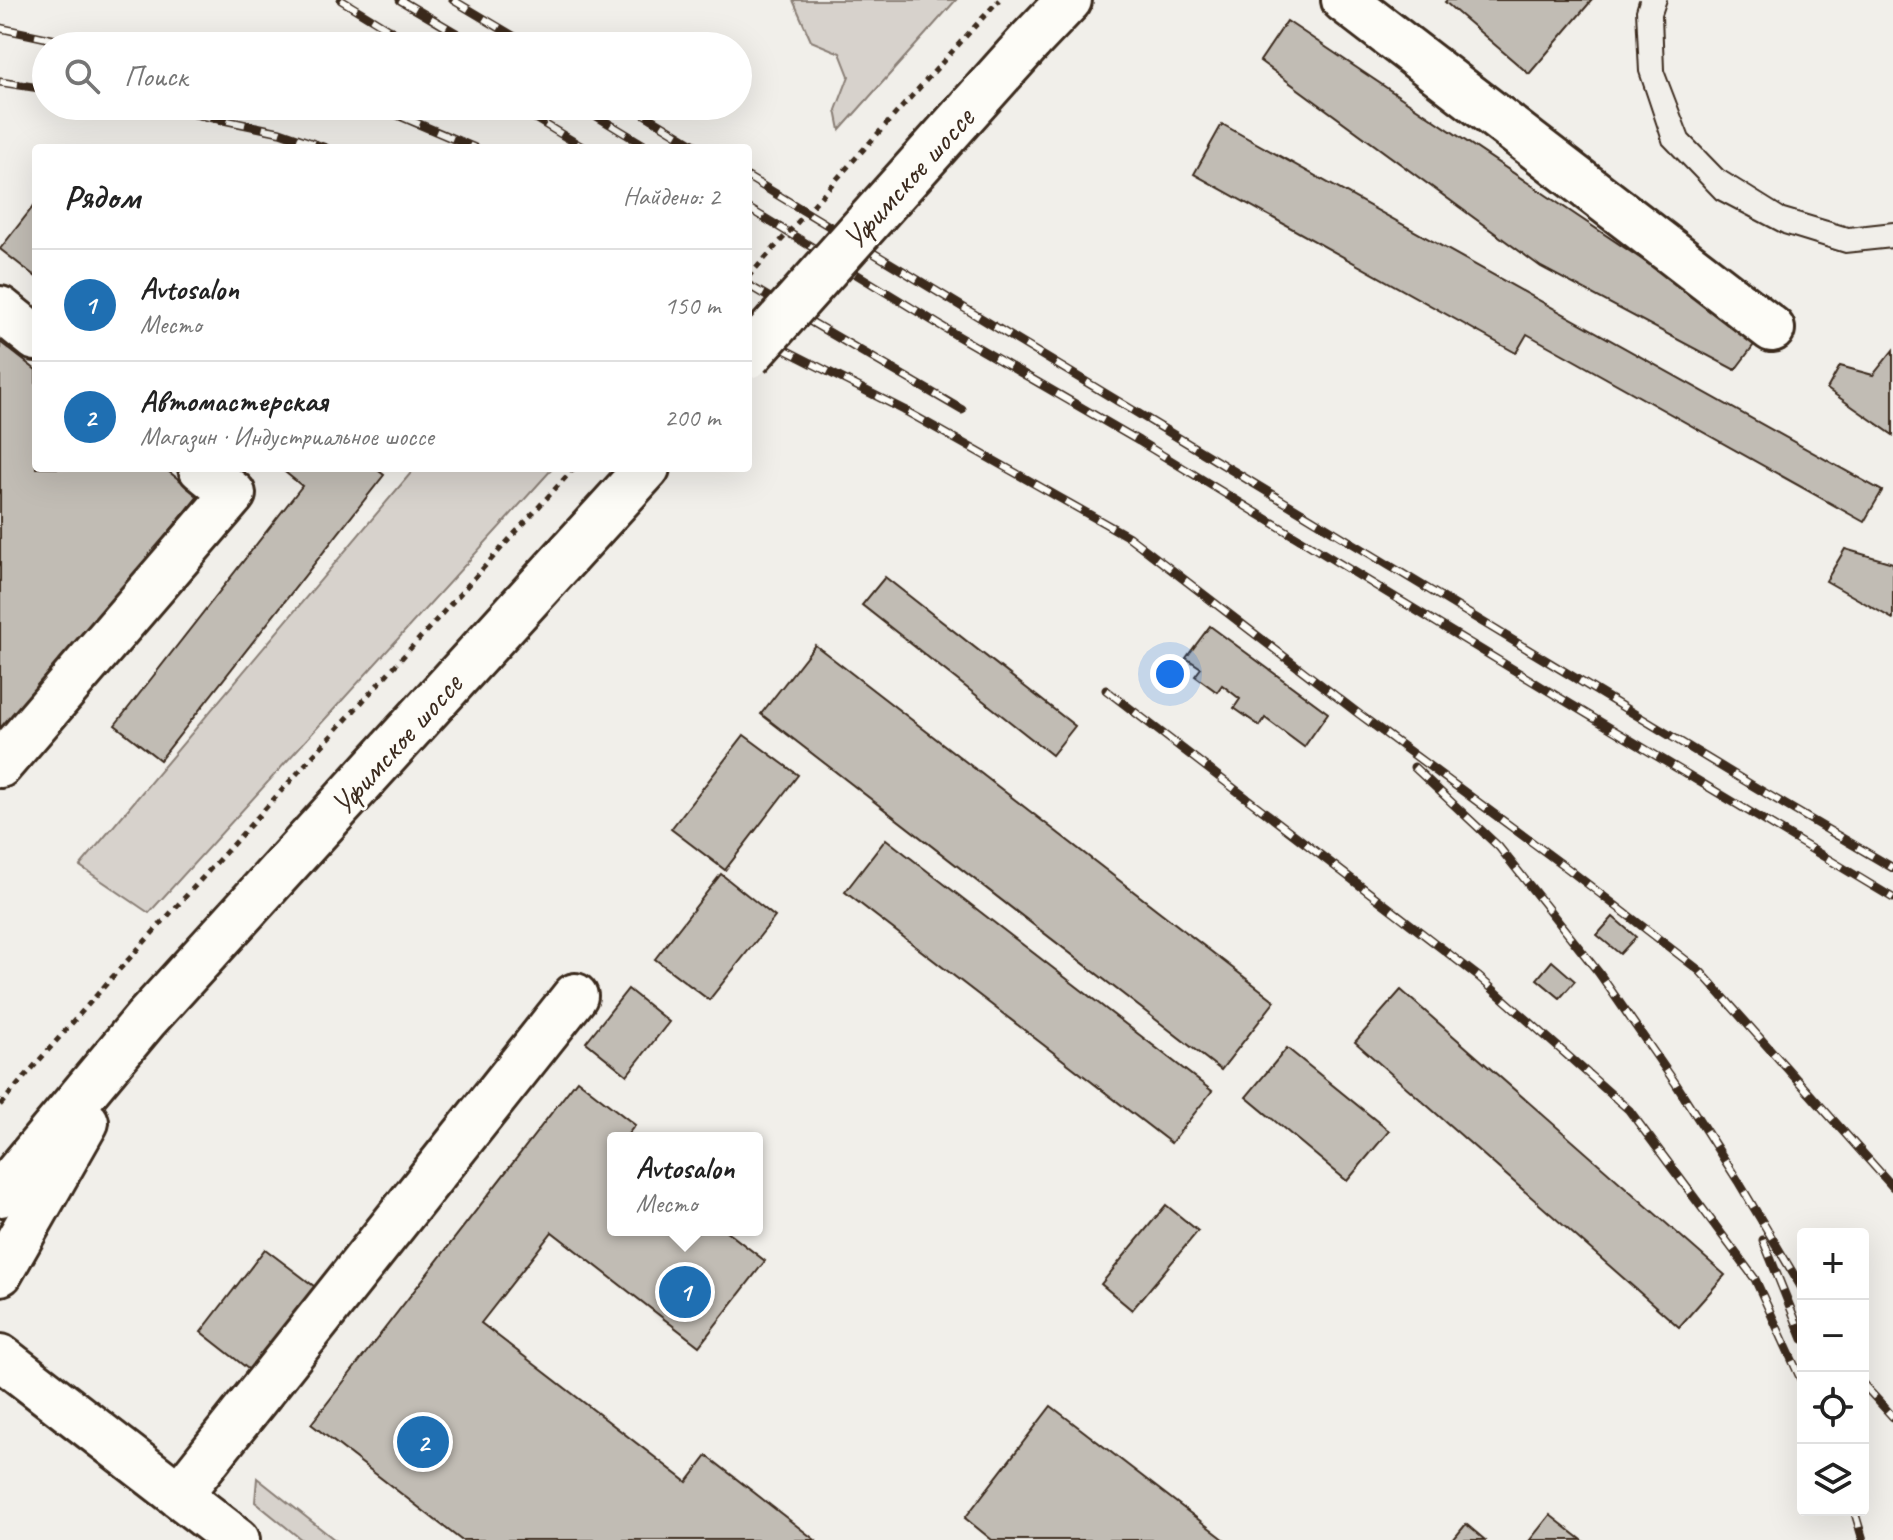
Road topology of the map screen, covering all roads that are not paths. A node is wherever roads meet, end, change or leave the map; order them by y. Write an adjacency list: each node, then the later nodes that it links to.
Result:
1 (1069, 0): 6 (main road, Уфимское шоссе, bridge)
2 (1344, 0): 4 (main road)
3 (0, 309): 5 (main road)
4 (1772, 329)
5 (32, 335)
6 (752, 352)
7 (206, 472): 9 (main road)
8 (643, 472): 11 (main road, Уфимское шоссе)
9 (0, 765)
10 (575, 996): 15 (main road)
11 (145, 1020): 12 (main road, Уфимское шоссе); 13 (main road, Уфимское шоссе)
12 (0, 1194)
13 (0, 1273)
14 (0, 1357): 15 (main road)
15 (179, 1495): 16 (main road)
16 (237, 1540)

